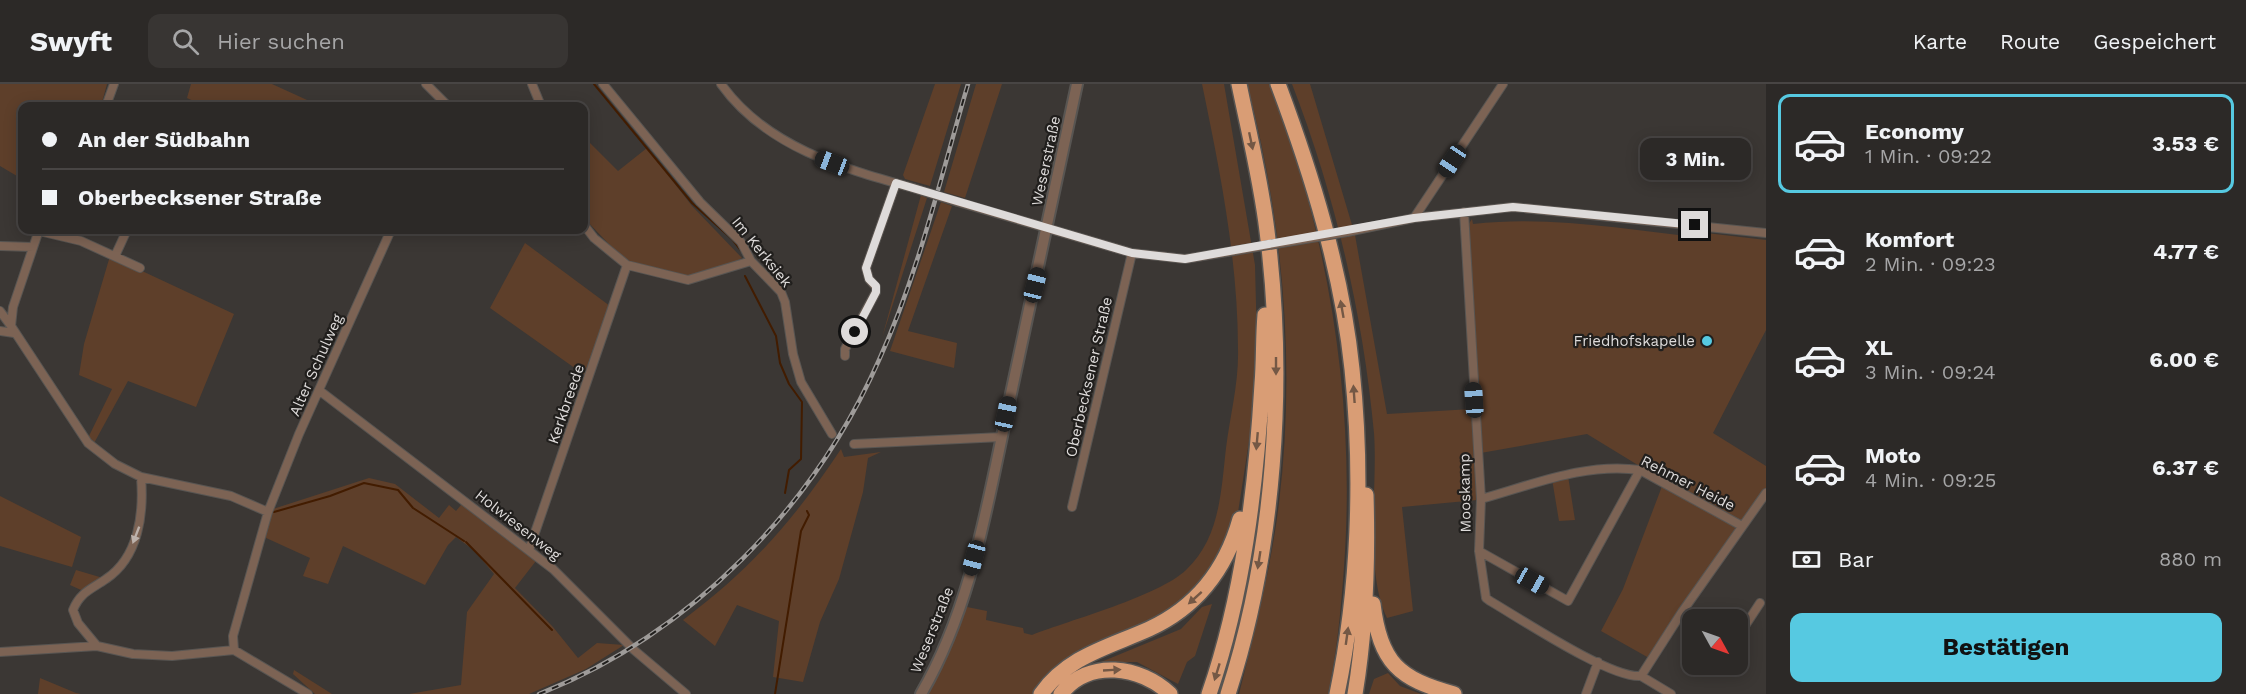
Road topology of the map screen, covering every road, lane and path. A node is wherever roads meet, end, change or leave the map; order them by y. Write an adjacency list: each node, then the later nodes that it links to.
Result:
1 (114, 84): 10 (street)
2 (426, 84): 11 (street)
3 (532, 84): 12 (street)
4 (603, 84): 27 (street, Im Kerksiek)
5 (721, 84): 13 (street)
6 (1077, 84): 16 (street, Weserstraße)
7 (1239, 84): 29 (highway, one-way to 29)
8 (1278, 84): 36 (highway, one-way to 8)
9 (1503, 84): 15 (street)
10 (107, 102)
11 (444, 102)
12 (539, 102)
13 (896, 183): 16 (street, bridge); 34 (street)
14 (1464, 212): 15 (street); 18 (street); 44 (street, Mooskamp)
15 (1414, 218): 25 (street, bridge)
16 (1048, 228): 25 (street); 38 (street, Weserstraße)
17 (588, 230): 28 (street)
18 (1766, 233)
19 (38, 234): 24 (street)
20 (54, 234): 26 (street)
21 (125, 234): 26 (street)
22 (390, 234): 35 (street, Alter Schulweg)
23 (0, 246): 24 (street)
24 (33, 247): 32 (street)
25 (1132, 253): 45 (street, Oberbecksener Straße)
26 (115, 256): 30 (street)
27 (751, 261): 28 (street); 37 (street, Im Kerksiek)
28 (627, 265): 48 (street, Kerkbreede)
29 (1271, 266): 41 (highway, one-way to 41); 67 (highway, one-way to 67)
30 (140, 268)
31 (0, 311): 32 (street)
32 (12, 329): 33 (street); 42 (street)
33 (0, 331)
34 (845, 356)
35 (320, 391): 46 (street, Alter Schulweg); 48 (street, Holwiesenweg)
36 (1356, 421): 50 (highway); 68 (highway, one-way to 36)
37 (832, 434)
38 (1002, 437): 39 (street); 62 (street, Weserstraße)
39 (854, 444)
40 (1640, 470): 44 (street, Rehmer Heide); 47 (street, Rehmer Heide); 49 (street)
41 (1255, 471): 63 (highway, one-way to 63); 66 (highway, one-way to 66)
42 (141, 477): 46 (street); 55 (street, one-way to 55)
43 (1766, 493): 47 (street)
44 (1481, 499): 49 (street, Mooskamp)
45 (1072, 507)
46 (267, 512): 56 (street, Alter Schulweg)
47 (1742, 525): 52 (street)
48 (529, 550): 61 (street, Holwiesenweg)
49 (1479, 551): 58 (street, Mooskamp)
50 (1368, 565): 69 (highway); 70 (highway)
51 (1760, 603): 54 (street)
52 (1684, 609)
53 (1682, 612): 59 (street)
54 (1748, 621)
55 (97, 646): 56 (street); 57 (street)
56 (234, 650): 60 (street)
57 (0, 652)
58 (1598, 662): 59 (street, Mooskamp); 71 (street)
59 (1641, 676): 72 (street, Mooskamp)
60 (308, 694)
61 (686, 694)
62 (921, 694)
63 (1041, 694)
64 (1061, 694): 65 (highway, one-way to 65)
65 (1170, 694)
66 (1209, 694)
67 (1228, 694)
68 (1337, 694)
69 (1355, 694)
70 (1455, 694)
71 (1586, 694)
72 (1672, 694)

